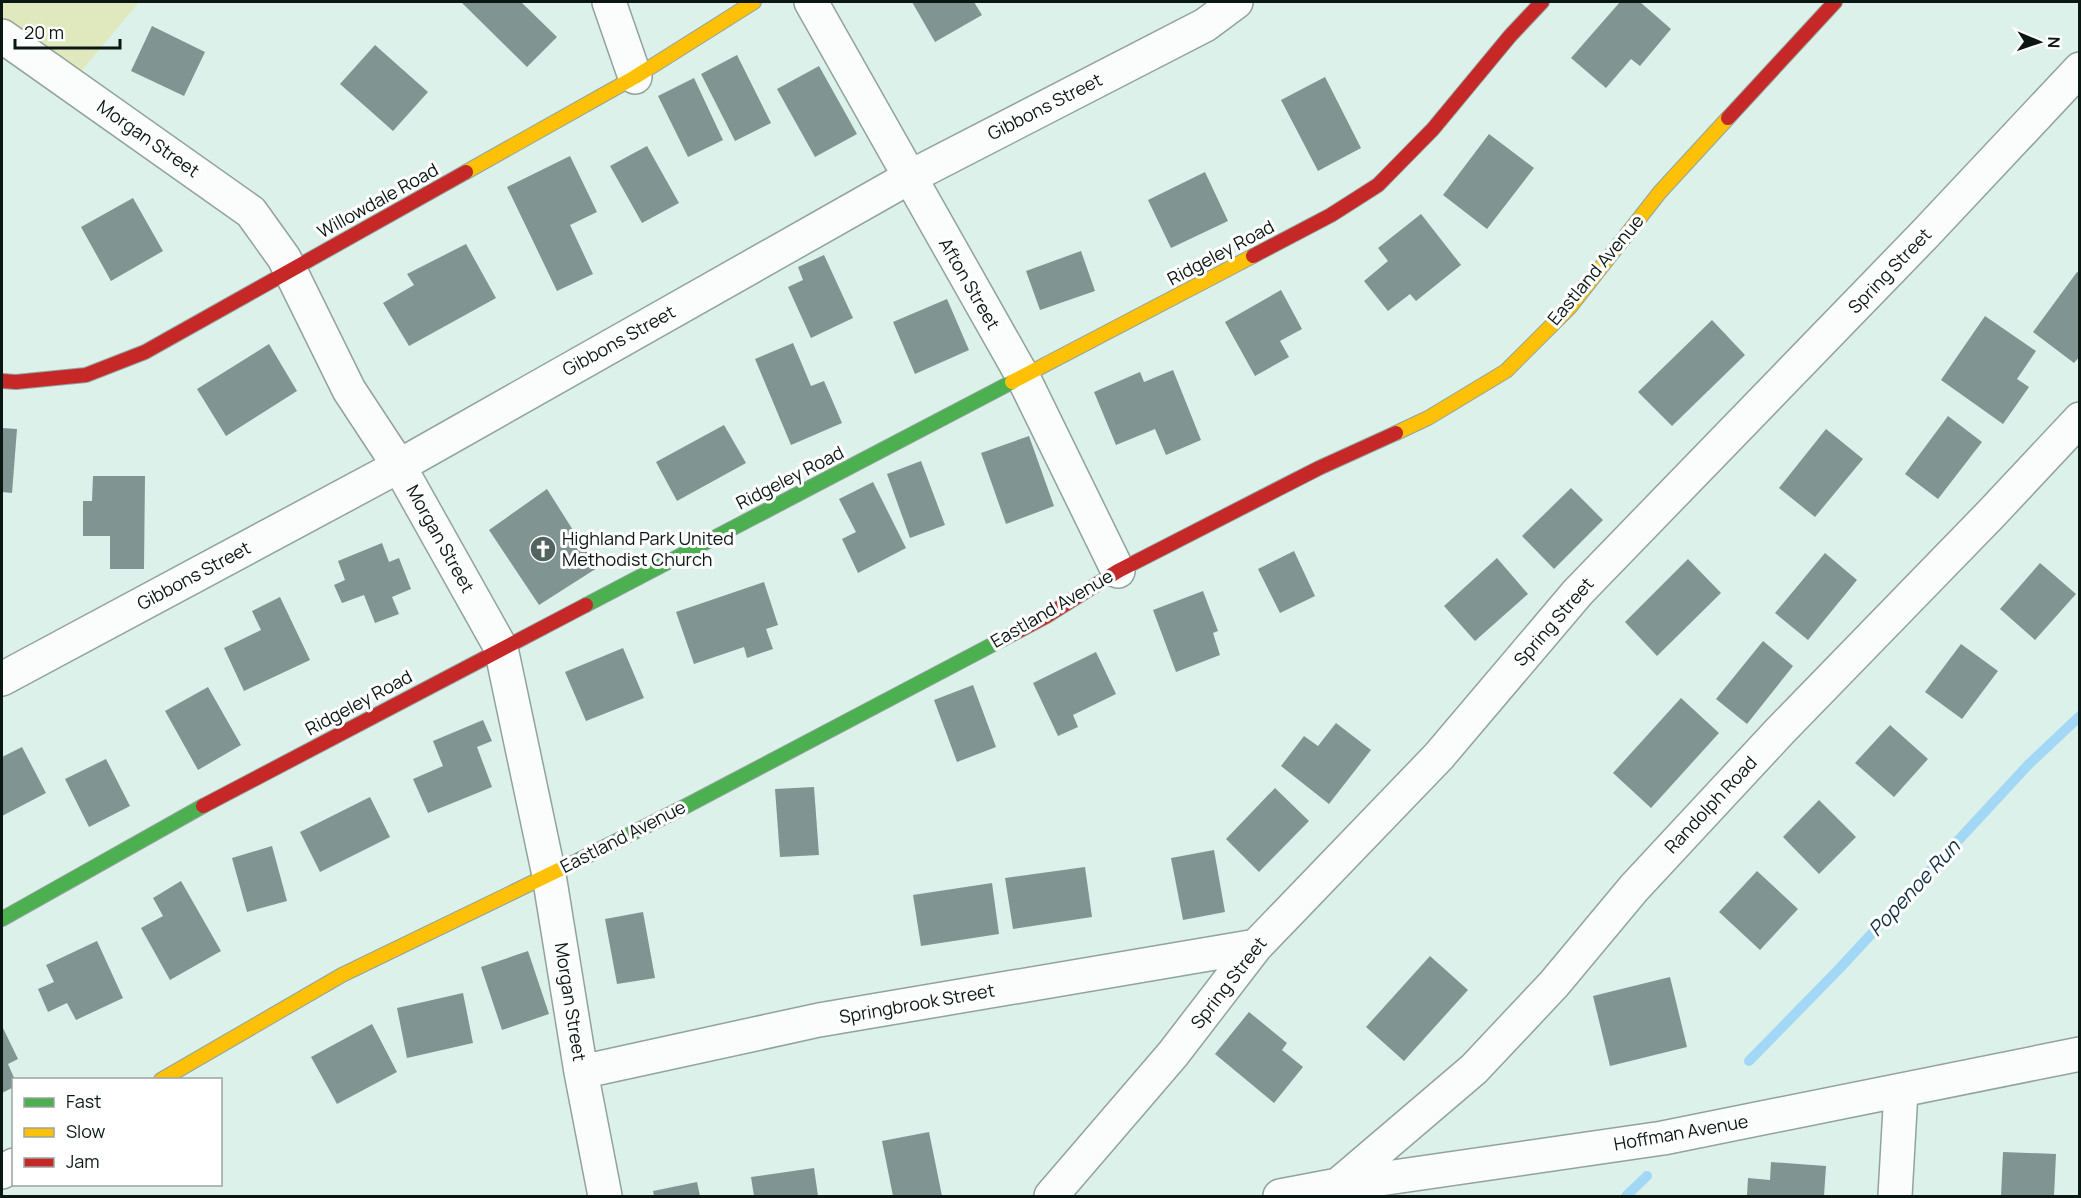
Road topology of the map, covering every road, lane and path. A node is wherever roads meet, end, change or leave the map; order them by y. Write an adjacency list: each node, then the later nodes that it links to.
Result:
1 (609, 2): 9 (street)
2 (754, 2): 9 (street, Willowdale Road)
3 (811, 2): 10 (street, Afton Street)
4 (1236, 2): 10 (street, Gibbons Street)
5 (1542, 2): 12 (street, Ridgeley Road)
6 (1835, 2): 16 (street, Eastland Avenue)
7 (2, 36): 11 (street, Morgan Street)
8 (2079, 69): 21 (street, Spring Street)
9 (635, 77): 11 (street, Willowdale Road)
10 (908, 178): 12 (street, Afton Street); 15 (street, Gibbons Street)
11 (291, 271): 13 (street, Willowdale Road); 15 (street, Morgan Street)
12 (1023, 377): 16 (street, Afton Street); 17 (street, Ridgeley Road)
13 (2, 381)
14 (2079, 419): 26 (street, Randolph Road)
15 (399, 466): 17 (street, Morgan Street); 18 (street, Gibbons Street)
16 (1119, 571): 19 (street, Eastland Avenue)
17 (501, 648): 19 (street, Morgan Street); 20 (street, Ridgeley Road)
18 (2, 679)
19 (549, 875): 23 (street, Morgan Street); 24 (street, Eastland Avenue)
20 (2, 919)
21 (1256, 946): 23 (street, Springbrook Street); 28 (street, Spring Street)
22 (2079, 1054): 25 (street, Hoffman Avenue)
23 (581, 1072): 27 (street, Morgan Street)
24 (164, 1078)
25 (1901, 1091): 26 (street, Hoffman Avenue); 30 (street)
26 (1338, 1185): 29 (street, Hoffman Avenue)
27 (605, 1197)
28 (1051, 1197)
29 (1280, 1197)
30 (1895, 1197)

